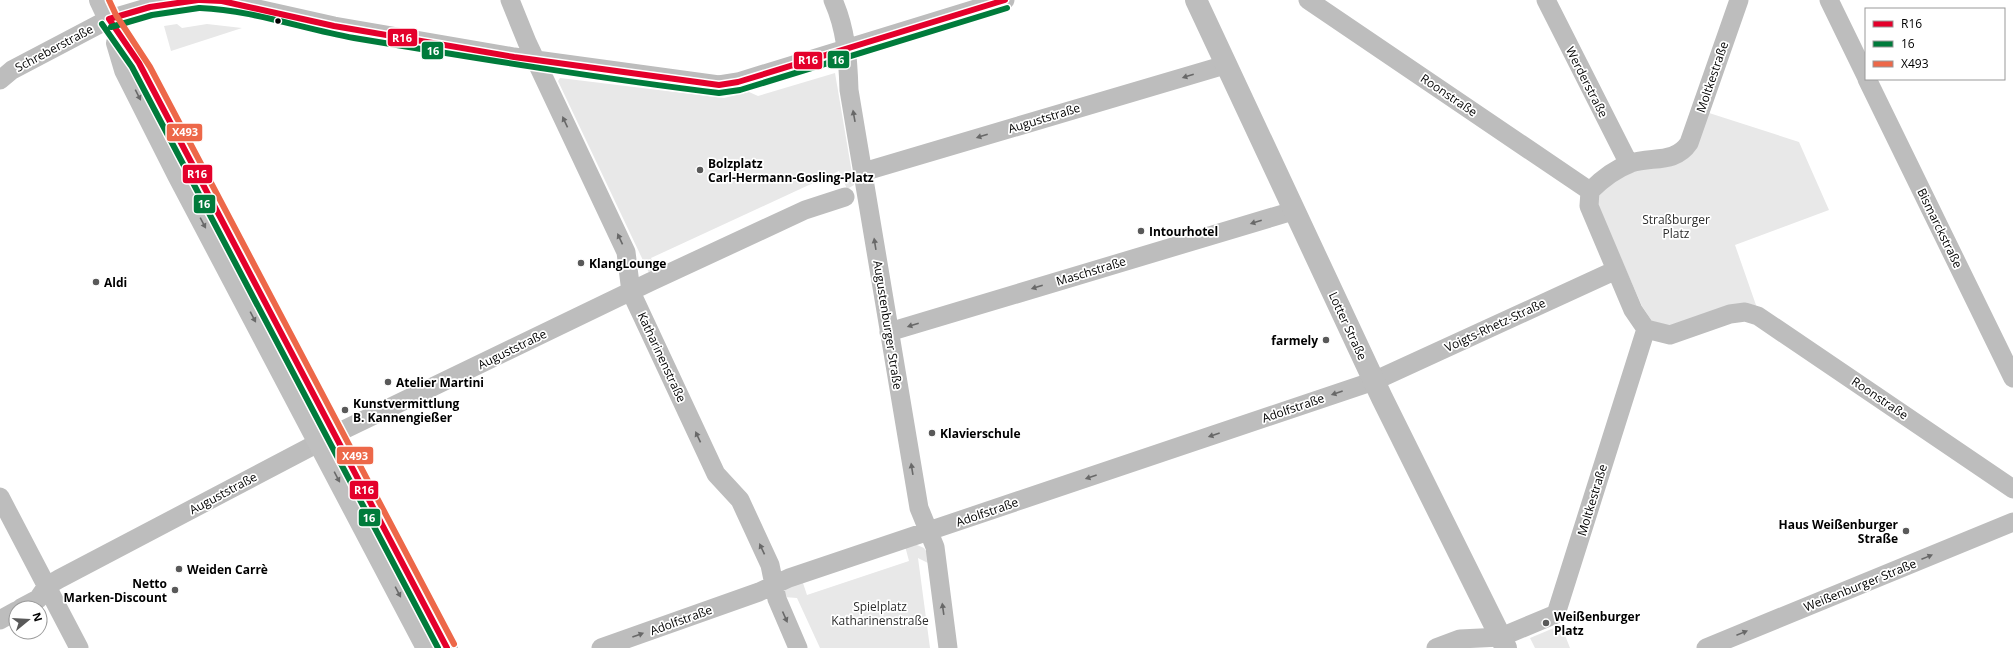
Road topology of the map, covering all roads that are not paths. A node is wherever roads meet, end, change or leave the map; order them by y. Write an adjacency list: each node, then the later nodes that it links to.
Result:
1 (199, 0): 10 (street, Schreberstraße); 12 (street, Schreberstraße)
2 (510, 0): 12 (street, Katharinenstraße)
3 (834, 0): 11 (street, Augustenburger Straße)
4 (1003, 0): 11 (street, Schreberstraße)
5 (1196, 0): 13 (street, Lotter Straße)
6 (1308, 0): 19 (street, Roonstraße)
7 (1546, 0): 17 (street, Werderstraße)
8 (1739, 0): 17 (street, Moltkestraße)
9 (1829, 0): 14 (street)
10 (104, 10): 15 (street, Schreberstraße); 28 (main road)
11 (847, 48): 12 (street, Schreberstraße); 18 (street, Augustenburger Straße, one-way to 11)
12 (536, 60): 23 (street, Katharinenstraße, one-way to 12)
13 (1225, 65): 18 (street, Auguststraße, one-way to 18); 21 (street, Lotter Straße)
14 (1865, 74)
15 (0, 80)
16 (1867, 80): 26 (street, Bismarckstraße)
17 (1629, 164): 19 (street)
18 (863, 172): 25 (street, Augustenburger Straße, one-way to 18)
19 (1590, 191): 22 (street)
20 (845, 197): 23 (street, Auguststraße)
21 (1293, 211): 25 (street, Maschstraße, one-way to 25); 27 (street, Lotter Straße)
22 (1616, 270): 24 (street); 27 (street, Voigts-Rhetz-Straße)
23 (631, 292): 28 (street, Auguststraße); 33 (street, Katharinenstraße, one-way to 23)
24 (1646, 329): 29 (street, Roonstraße); 36 (street, Moltkestraße)
25 (889, 332): 32 (street, Augustenburger Straße, one-way to 25)
26 (2013, 378)
27 (1374, 381): 32 (street, Adolfstraße, one-way to 32); 36 (street, Lotter Straße)
28 (327, 439): 34 (street, Auguststraße); 38 (main road, one-way to 38); 39 (main road)
29 (2013, 489)
30 (0, 497): 34 (street)
31 (2013, 522): 44 (street, Weißenburger Straße, one-way to 31)
32 (929, 532): 33 (street, Adolfstraße); 42 (street, Augustenburger Straße, one-way to 32)
33 (774, 585): 40 (street, Adolfstraße, one-way to 33); 41 (street, Katharinenstraße, one-way to 41)
34 (47, 586): 35 (street, Auguststraße); 37 (street)
35 (36, 600)
36 (1503, 642): 43 (street, Moltkestraße)
37 (79, 648)
38 (428, 648)
39 (447, 648)
40 (601, 648)
41 (798, 648)
42 (948, 648)
43 (1436, 648)
44 (1706, 648)

